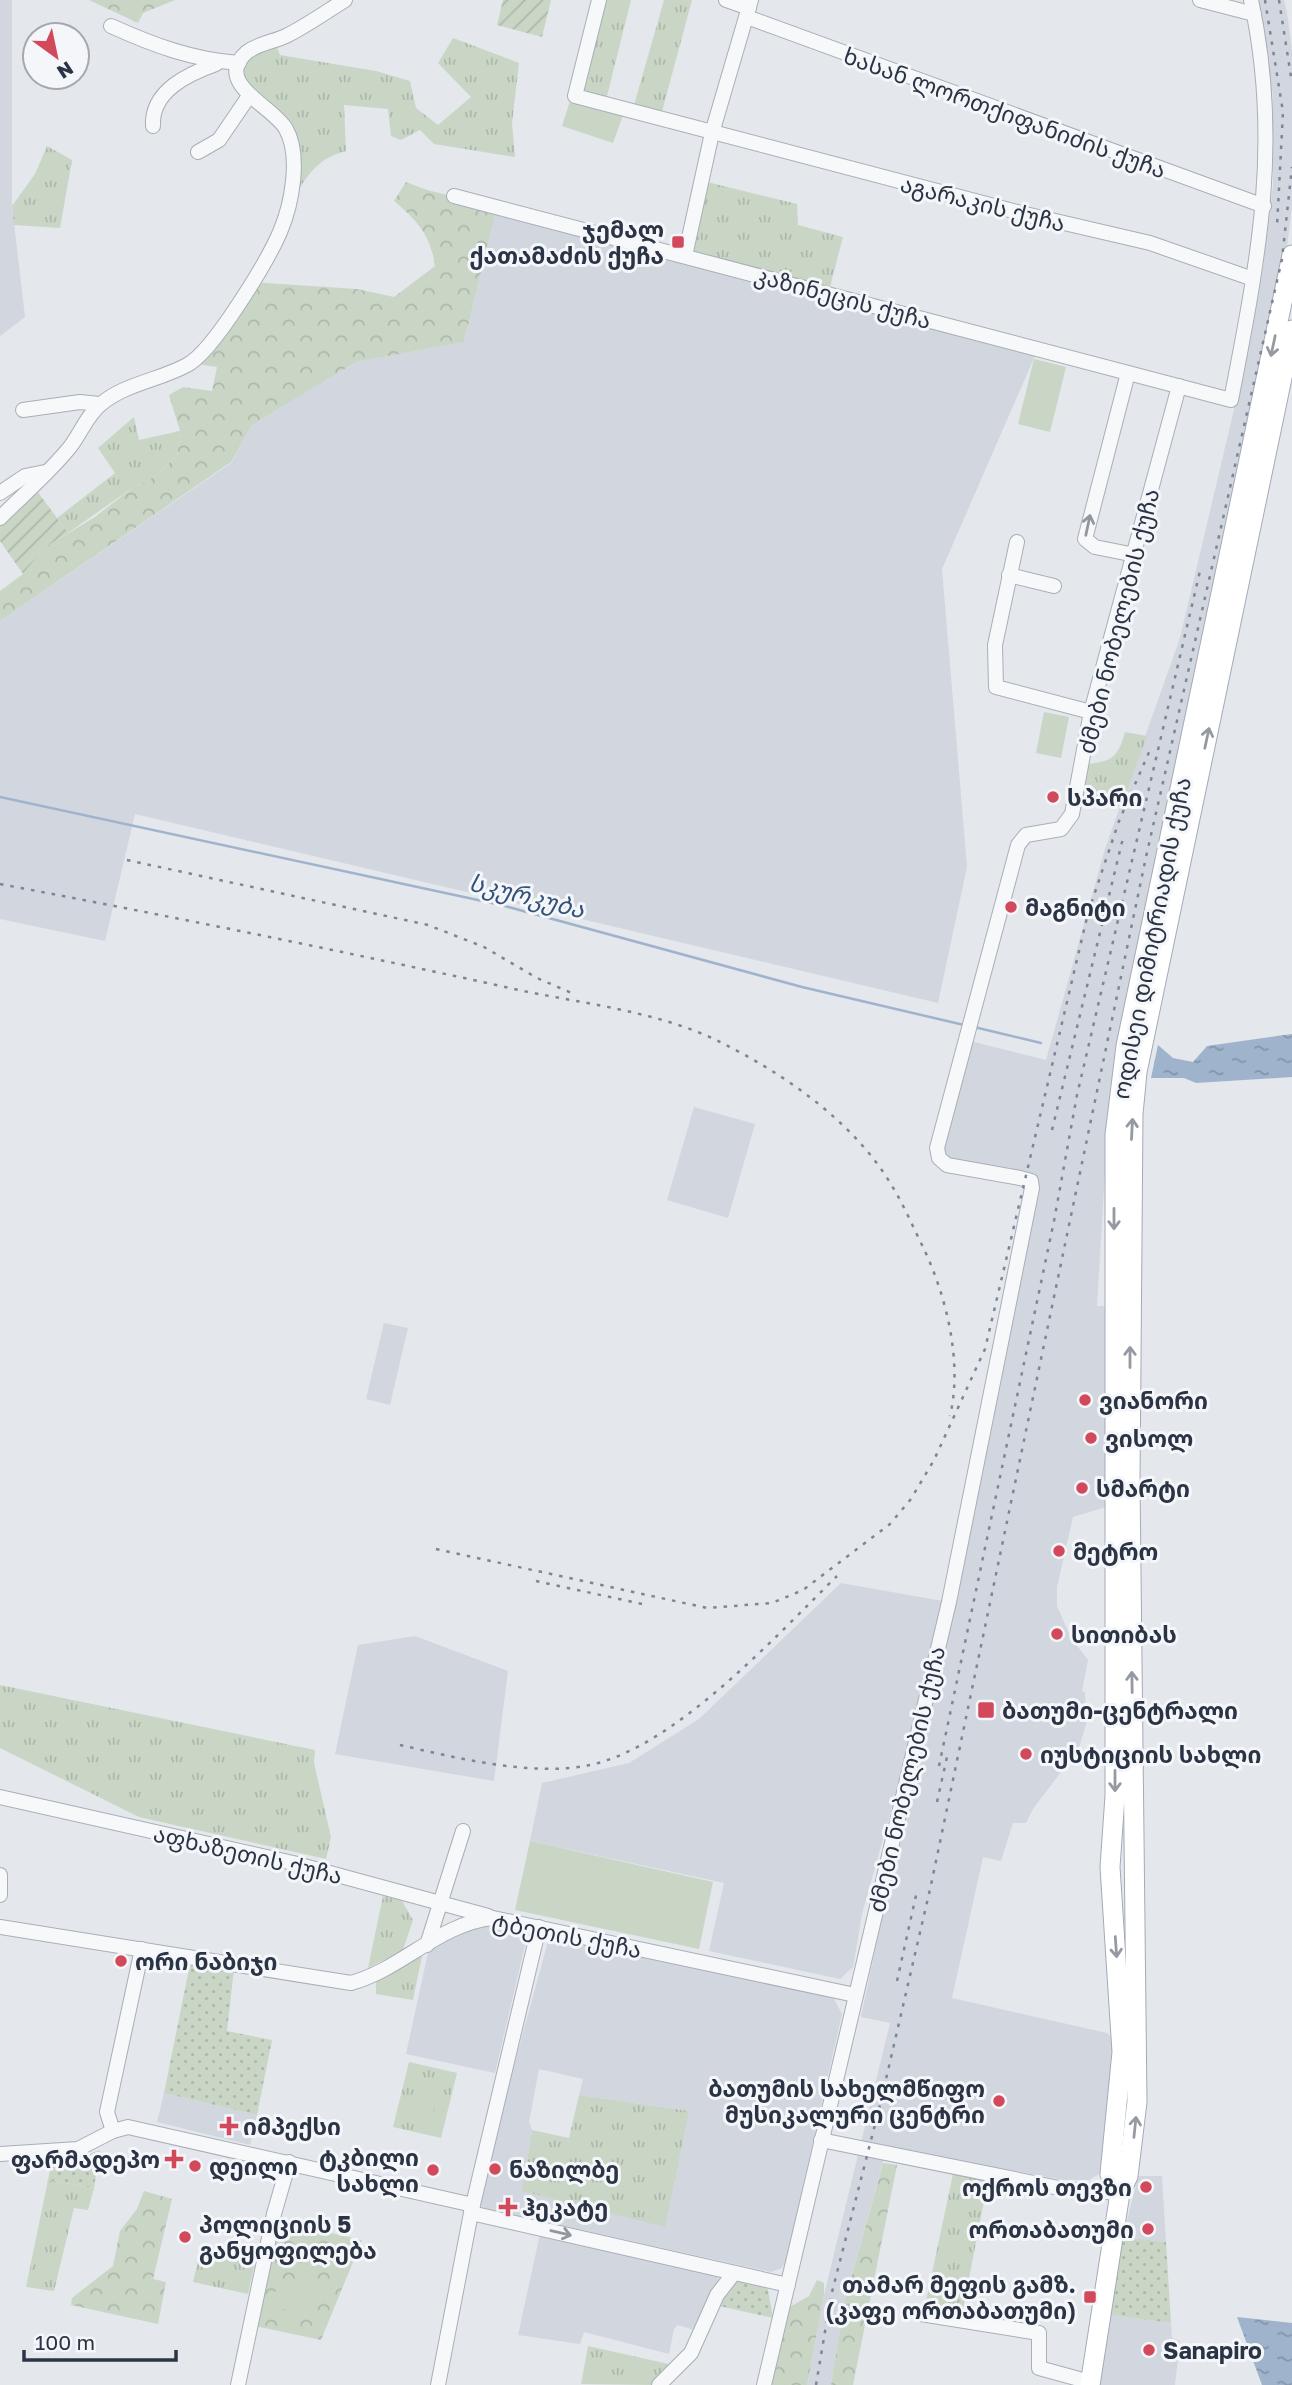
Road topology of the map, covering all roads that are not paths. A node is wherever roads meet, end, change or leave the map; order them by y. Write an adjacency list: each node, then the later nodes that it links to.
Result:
1 (345, 0): 9 (street)
2 (599, 0): 12 (street, აგარაკის ქუჩა)
3 (726, 0): 6 (street, ხასან ლორთქიფანიძის ქუჩა)
4 (1200, 0): 5 (street)
5 (1253, 7): 15 (street)
6 (749, 8): 12 (street); 15 (street, ხასან ლორთქიფანიძის ქუჩა)
7 (111, 26): 8 (street)
8 (220, 62): 9 (street); 11 (street)
9 (239, 63): 10 (street)
10 (249, 96): 13 (street); 22 (street)
11 (153, 126)
12 (712, 133): 16 (street); 18 (street, აგარაკის ქუჩა)
13 (198, 152)
14 (454, 197): 16 (street, კაზინეცის ქუჩა)
15 (1264, 206): 18 (street)
16 (685, 256): 20 (street, კაზინეცის ქუჩა)
17 (1292, 256): 34 (main road, ოდისეი დიმიტრიადის ქუჩა, one-way to 34)
18 (1253, 279): 21 (street, კაზინეცის ქუჩა)
19 (1292, 330): 35 (main road, ოდისეი დიმიტრიადის ქუჩა, one-way to 19)
20 (1128, 373): 21 (street, კაზინეცის ქუჩა); 28 (street, one-way to 20)
21 (1179, 386): 28 (street, ძმები ნობელების ქუჩა)
22 (99, 404): 23 (street); 24 (street)
23 (23, 410)
24 (46, 471): 25 (street); 26 (street)
25 (0, 493)
26 (0, 519)
27 (1017, 542): 29 (street)
28 (1135, 555): 31 (street, ძმები ნობელების ქუჩა)
29 (1009, 575): 30 (street); 31 (street)
30 (1054, 586)
31 (1091, 712): 46 (street, ძმები ნობელების ქუჩა)
32 (0, 1797): 40 (street, აფხაზეთის ქუჩა)
33 (463, 1831): 40 (street)
34 (1111, 1842): 35 (main road); 37 (main road, ოდისეი დიმიტრიადის ქუჩა)
35 (1133, 1848): 38 (main road, ოდისეი დიმიტრიადის ქუჩა)
36 (0, 1874): 39 (street)
37 (1111, 1879): 38 (main road); 51 (main road, one-way to 51)
38 (1135, 1883): 51 (main road, one-way to 38)
39 (0, 1895)
40 (442, 1903): 41 (street, აფხაზეთის ქუჩა); 44 (street)
41 (493, 1918): 43 (street, ტბეთის ქუჩა); 44 (street, ტბეთის ქუჩა)
42 (0, 1927): 45 (street, ტბეთის ქუჩა)
43 (539, 1927): 46 (street, ტბეთის ქუჩა); 52 (street)
44 (427, 1945): 45 (street, ტბეთის ქუჩა)
45 (142, 1949): 47 (street)
46 (855, 1995): 48 (street, ძმები ნობელების ქუჩა)
47 (113, 2131): 49 (street); 50 (street)
48 (821, 2140): 51 (street); 54 (street, ძმები ნობელების ქუჩა)
49 (0, 2154)
50 (289, 2162): 52 (street); 58 (street)
51 (1120, 2193): 57 (main road)
52 (472, 2209): 53 (street, one-way to 53); 59 (street)
53 (734, 2273): 54 (street); 56 (street)
54 (788, 2285): 62 (street, ძმები ნობელების ქუჩა)
55 (921, 2314): 57 (street)
56 (683, 2363): 60 (street); 61 (street)
57 (1090, 2383)
58 (238, 2385)
59 (438, 2385)
60 (659, 2385)
61 (677, 2385)
62 (764, 2385)

